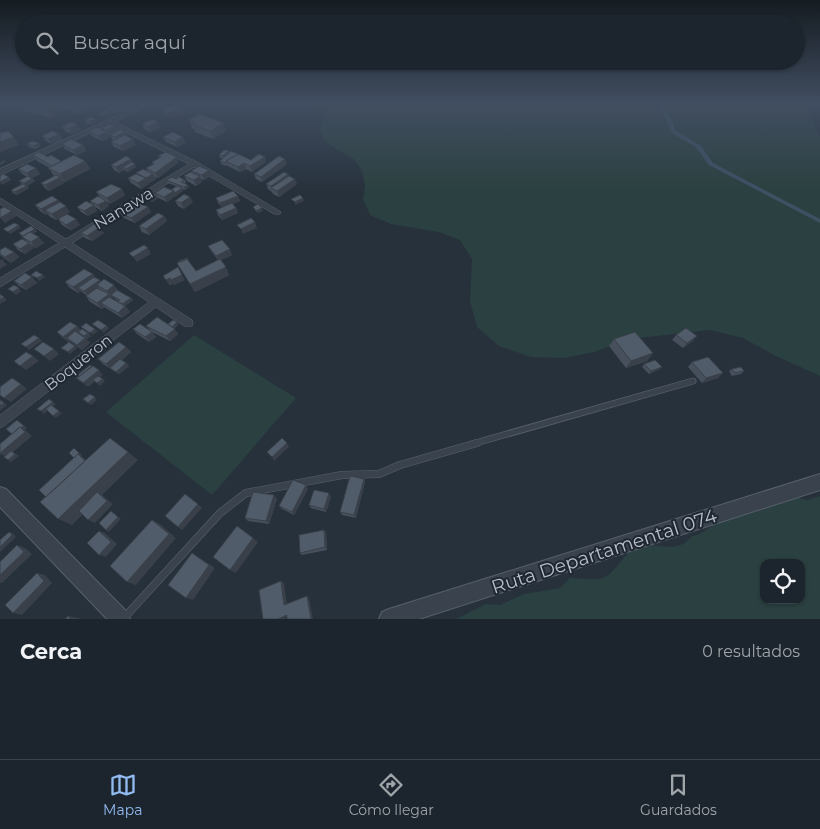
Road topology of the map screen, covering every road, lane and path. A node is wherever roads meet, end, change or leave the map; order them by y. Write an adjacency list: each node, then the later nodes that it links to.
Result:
1 (84, 133): 4 (street)
2 (130, 133): 3 (street)
3 (194, 164): 6 (street); 7 (street, Nanawa)
4 (0, 172)
5 (0, 200): 7 (street)
6 (277, 212)
7 (66, 242): 8 (street, Nanawa); 9 (street)
8 (0, 283)
9 (156, 302): 10 (street); 12 (street, Boqueron)
10 (188, 324)
11 (693, 381): 15 (lane)
12 (0, 422)
13 (820, 482): 16 (street, Ruta Departamental 074)
14 (0, 495): 15 (street)
15 (122, 619)
16 (389, 619)

